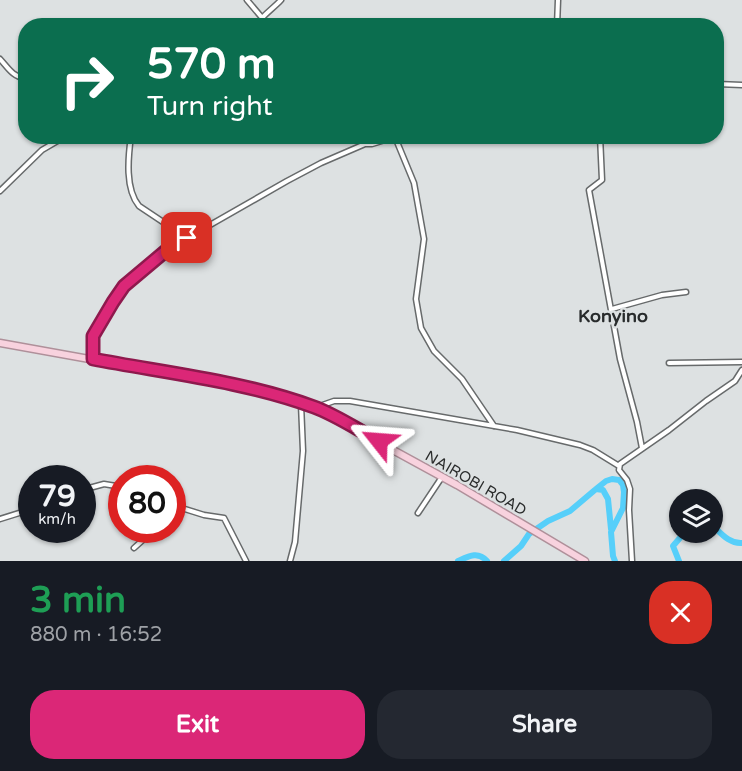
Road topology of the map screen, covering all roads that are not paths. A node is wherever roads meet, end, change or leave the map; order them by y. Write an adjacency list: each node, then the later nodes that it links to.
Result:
1 (247, 0): 4 (street)
2 (281, 0): 4 (street)
3 (558, 0): 5 (street)
4 (261, 17)
5 (557, 18)
6 (0, 59): 7 (street)
7 (18, 77)
8 (724, 84): 9 (street)
9 (742, 85)
10 (52, 144): 16 (street)
11 (130, 144): 17 (street)
12 (365, 144): 13 (street); 17 (street)
13 (372, 144)
14 (400, 144): 29 (street)
15 (600, 144): 19 (street)
16 (0, 191)
17 (187, 238): 21 (street)
18 (686, 292): 19 (street)
19 (612, 309): 30 (street)
20 (0, 343): 21 (highway, NAIROBI ROAD)
21 (93, 359): 27 (highway, NAIROBI ROAD)
22 (742, 362): 23 (street)
23 (669, 363)
24 (742, 370): 26 (street)
25 (742, 378): 26 (street)
26 (735, 381): 31 (street)
27 (300, 403): 28 (highway, NAIROBI ROAD); 41 (street)
28 (316, 408): 29 (street); 32 (highway, NAIROBI ROAD)
29 (494, 426): 31 (street)
30 (642, 448)
31 (619, 466): 39 (street)
32 (442, 476): 35 (street); 42 (highway, NAIROBI ROAD)
33 (186, 509): 40 (street)
34 (18, 513): 36 (street)
35 (418, 513)
36 (0, 519)
37 (140, 543): 38 (street)
38 (134, 548)
39 (632, 559)
40 (246, 561)
41 (291, 561)
42 (585, 561)

